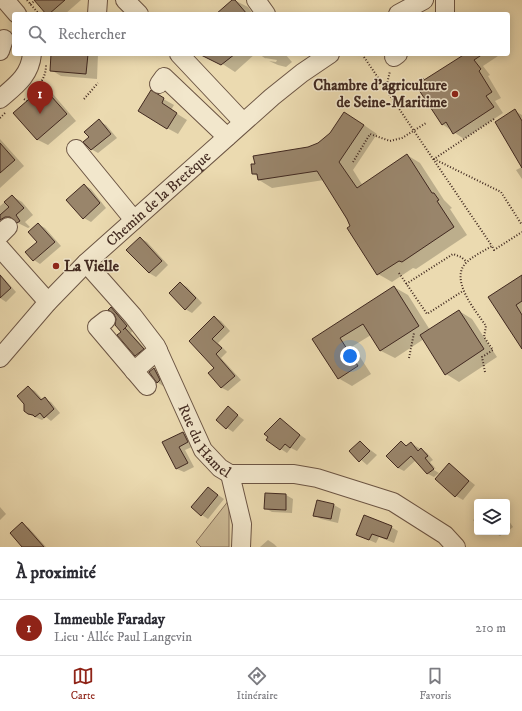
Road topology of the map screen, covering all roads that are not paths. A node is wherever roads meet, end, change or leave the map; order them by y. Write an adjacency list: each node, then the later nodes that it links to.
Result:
1 (5, 0): 7 (street)
2 (98, 0): 8 (street)
3 (125, 0): 9 (street)
4 (256, 0): 10 (street)
5 (444, 0): 12 (street)
6 (419, 1): 11 (street)
7 (24, 9)
8 (96, 12)
9 (135, 12)
10 (265, 12)
11 (401, 12)
12 (444, 12)
13 (32, 56): 17 (street)
14 (181, 56): 18 (street)
15 (321, 57): 18 (street, Chemin de la Bretèque)
16 (159, 84): 19 (street)
17 (0, 99)
18 (243, 122): 19 (street, Chemin de la Bretèque)
19 (226, 137): 21 (street, Chemin de la Bretèque)
20 (76, 149): 21 (street)
21 (134, 220): 23 (street, Chemin de la Bretèque)
22 (0, 248): 24 (street)
23 (86, 263): 24 (street, Chemin de la Bretèque); 26 (street, Rue du Hamel)
24 (48, 302): 27 (street, Chemin de la Bretèque)
25 (106, 320): 28 (street)
26 (158, 350): 28 (street); 30 (street, Rue du Hamel)
27 (0, 358)
28 (134, 371): 29 (street)
29 (147, 386)
30 (230, 474): 31 (street); 32 (street, Rue du Hamel)
31 (241, 547)
32 (456, 547)

